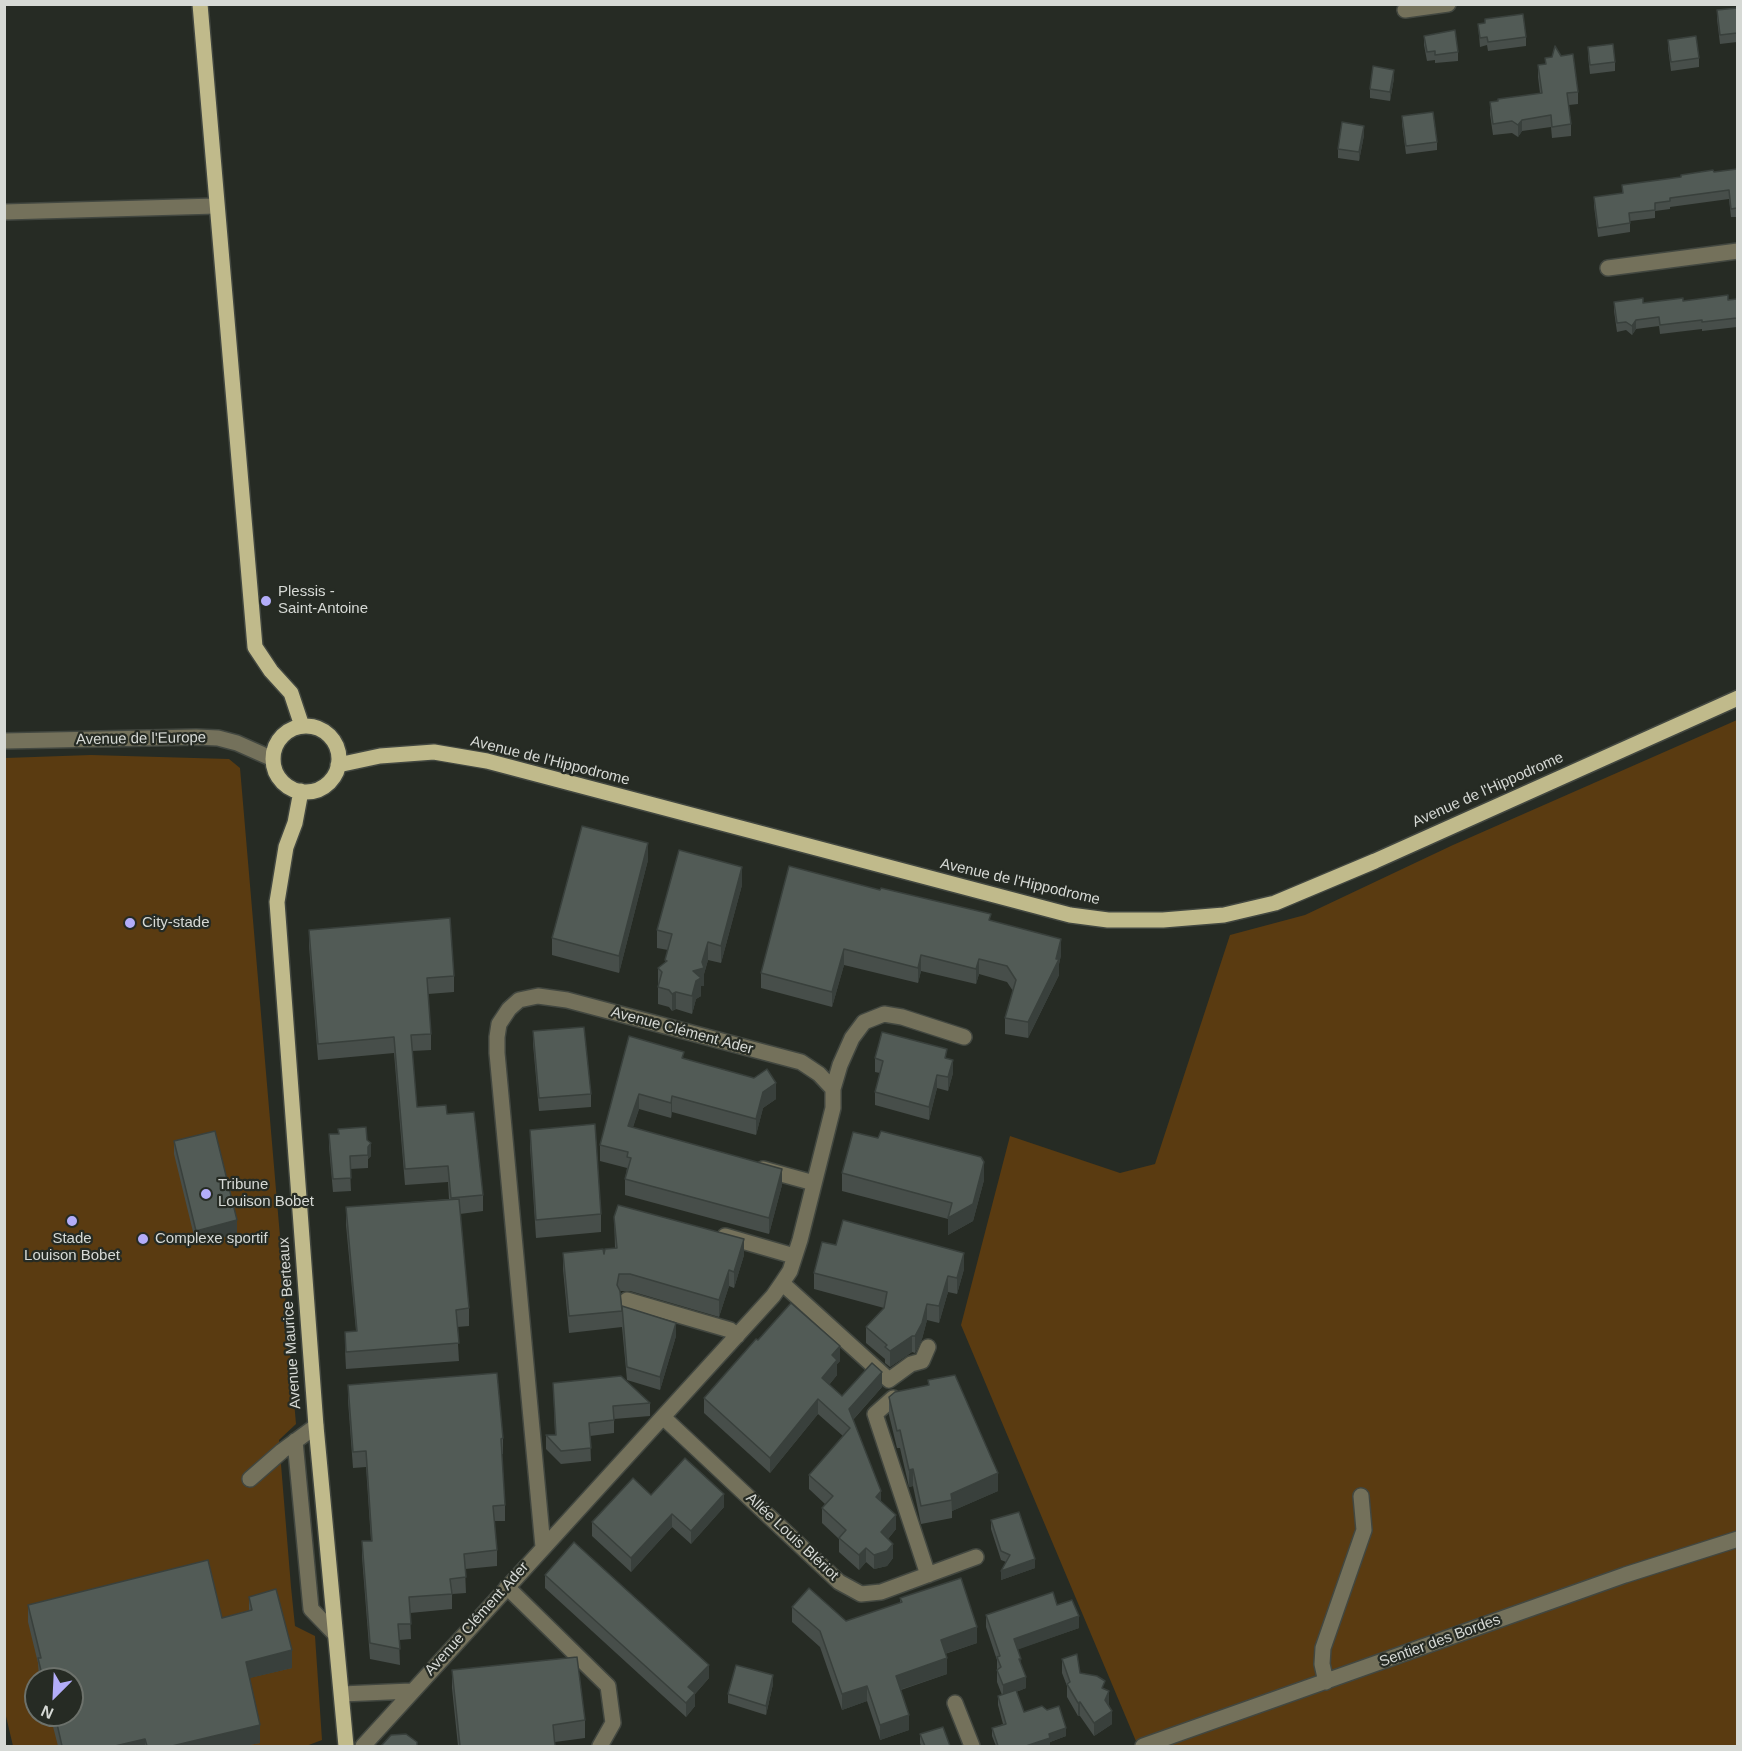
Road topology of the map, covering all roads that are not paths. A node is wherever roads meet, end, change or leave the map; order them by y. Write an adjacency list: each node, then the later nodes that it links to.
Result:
1 (200, 4): 4 (main road)
2 (1448, 4): 3 (street)
3 (1405, 10)
4 (216, 206): 5 (street); 9 (main road)
5 (4, 212)
6 (1737, 250): 7 (street)
7 (1608, 268)
8 (1737, 698): 12 (main road, Avenue de l'Hippodrome)
9 (302, 726): 11 (main road); 12 (main road)
10 (4, 741): 11 (street, Avenue de l'Europe)
11 (273, 759): 13 (main road)
12 (338, 765): 13 (main road)
13 (301, 791): 26 (main road, Avenue Maurice Berteaux)
14 (964, 1037): 15 (street)
15 (833, 1089): 17 (street, Avenue Clément Ader); 31 (street, Avenue Clément Ader)
16 (749, 1165): 17 (street)
17 (814, 1183): 19 (street, Avenue Clément Ader)
18 (716, 1234): 19 (street)
19 (794, 1256): 20 (street, Avenue Clément Ader)
20 (782, 1283): 22 (street, Avenue Clément Ader); 23 (street)
21 (627, 1300): 22 (street)
22 (737, 1335): 25 (street, Avenue Clément Ader)
23 (928, 1347)
24 (893, 1398): 33 (street)
25 (663, 1417): 31 (street, Avenue Clément Ader); 33 (street, Allée Louis Blériot)
26 (316, 1426): 27 (street); 35 (main road, Avenue Maurice Berteaux)
27 (295, 1441): 28 (street); 35 (street)
28 (250, 1479)
29 (1361, 1496): 36 (street)
30 (1737, 1539): 36 (street, Sentier des Bordes)
31 (543, 1547): 34 (street, Avenue Clément Ader)
32 (976, 1557): 33 (street, Allée Louis Blériot)
33 (928, 1575)
34 (507, 1587): 37 (street, Avenue Clément Ader); 42 (street)
35 (335, 1634): 38 (main road, Avenue Maurice Berteaux)
36 (1326, 1682): 44 (street, Sentier des Bordes)
37 (411, 1691): 38 (street); 41 (street, Avenue Clément Ader)
38 (342, 1694): 40 (main road, Avenue Maurice Berteaux)
39 (955, 1703): 43 (street)
40 (346, 1746)
41 (363, 1746)
42 (600, 1746)
43 (972, 1746)
44 (1143, 1746)

